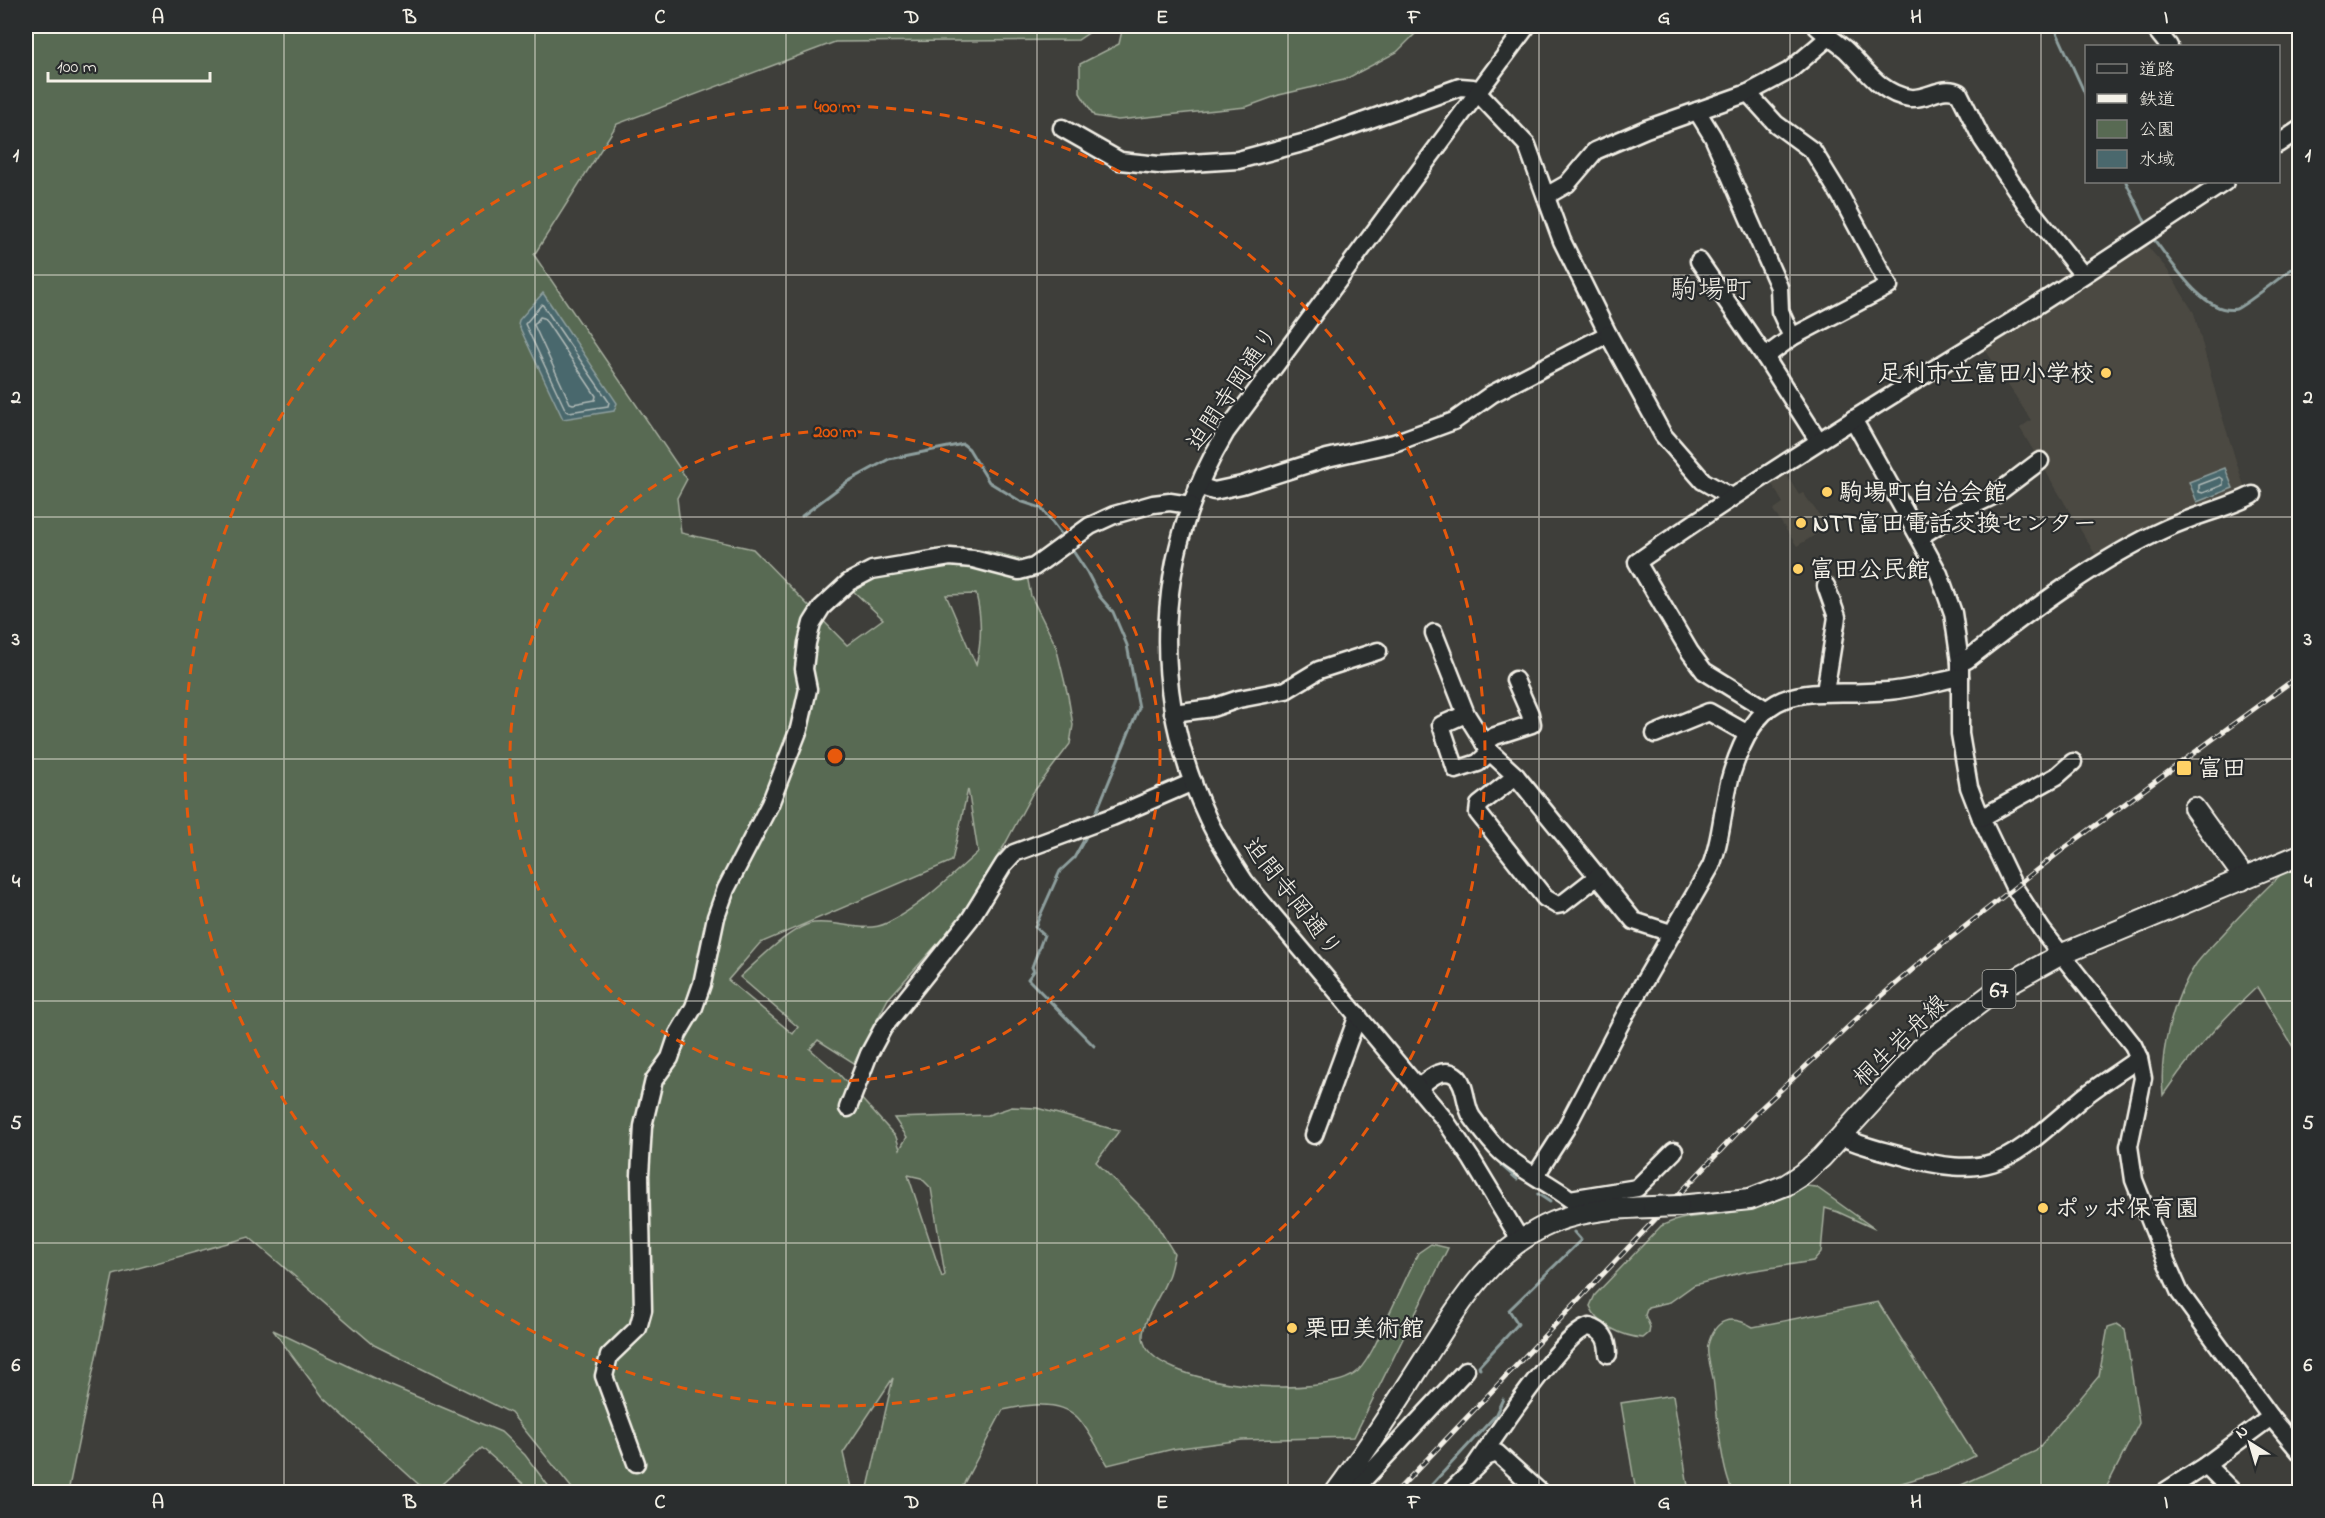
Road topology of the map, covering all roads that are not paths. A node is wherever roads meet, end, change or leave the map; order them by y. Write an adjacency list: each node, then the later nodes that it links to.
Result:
1 (1527, 26): 6 (street, 迫間寺岡通り)
2 (1816, 26): 4 (street)
3 (2153, 26): 5 (street)
4 (1829, 37): 7 (street); 15 (street)
5 (2168, 45)
6 (1478, 91): 9 (street); 13 (street); 22 (street, 迫間寺岡通り)
7 (1748, 93): 8 (street); 17 (street)
8 (1697, 111): 13 (street); 17 (street)
9 (1062, 128)
10 (2300, 129): 11 (street)
11 (2280, 143)
12 (2223, 183): 15 (street)
13 (1546, 196): 16 (street)
14 (1699, 261): 18 (street)
15 (2083, 275): 19 (street)
16 (1608, 334): 22 (street); 24 (street)
17 (1792, 337): 18 (street)
18 (1765, 357): 20 (street)
19 (1853, 419): 20 (street); 26 (street)
20 (1818, 440): 24 (street)
21 (2040, 461): 26 (street)
22 (1198, 486): 25 (street, 迫間寺岡通り)
23 (2253, 495): 30 (street)
24 (1731, 497): 33 (street)
25 (1190, 506): 34 (street, 迫間寺岡通り); 62 (street)
26 (1919, 537): 30 (street)
27 (1826, 586): 32 (street)
28 (1434, 633): 35 (street)
29 (1378, 651): 34 (street)
30 (1960, 670): 32 (street); 43 (street)
31 (1515, 680): 38 (street)
32 (1825, 692): 33 (street)
33 (1767, 710): 37 (street)
34 (1173, 713): 41 (street, 迫間寺岡通り)
35 (1466, 714): 38 (street); 38 (street)
36 (1655, 734): 37 (street)
37 (1748, 734): 47 (street)
38 (1487, 748): 40 (street)
39 (2073, 762): 43 (street)
40 (1516, 776): 45 (street); 45 (street)
41 (1193, 782): 49 (street, 迫間寺岡通り); 52 (street)
42 (2194, 808): 46 (main road)
43 (1982, 818): 48 (street)
44 (2300, 855): 46 (main road, 桐生岩舟線 / 67)
45 (1598, 876): 47 (street)
46 (2242, 880): 48 (main road, 桐生岩舟線 / 67)
47 (1671, 933): 56 (street)
48 (2060, 955): 50 (street); 54 (main road, 桐生岩舟線 / 67)
49 (1358, 1015): 51 (street, 迫間寺岡通り); 53 (street)
50 (2139, 1058): 54 (street); 60 (street)
51 (1419, 1088): 56 (street); 57 (street, 迫間寺岡通り)
52 (848, 1108)
53 (1314, 1136)
54 (1841, 1136): 57 (main road, 桐生岩舟線 / 67, bridge)
55 (1674, 1151): 56 (street)
56 (1536, 1175)
57 (1521, 1240): 65 (main road, 67)
58 (1608, 1354): 64 (street)
59 (1466, 1370): 65 (street)
60 (2271, 1417): 61 (street); 63 (street)
61 (2300, 1452)
62 (636, 1463)
63 (2206, 1465): 68 (street); 69 (street)
64 (1474, 1467): 66 (street); 67 (street)
65 (1338, 1490)
66 (1450, 1492)
67 (1540, 1492)
68 (2164, 1492)
69 (2233, 1492)

